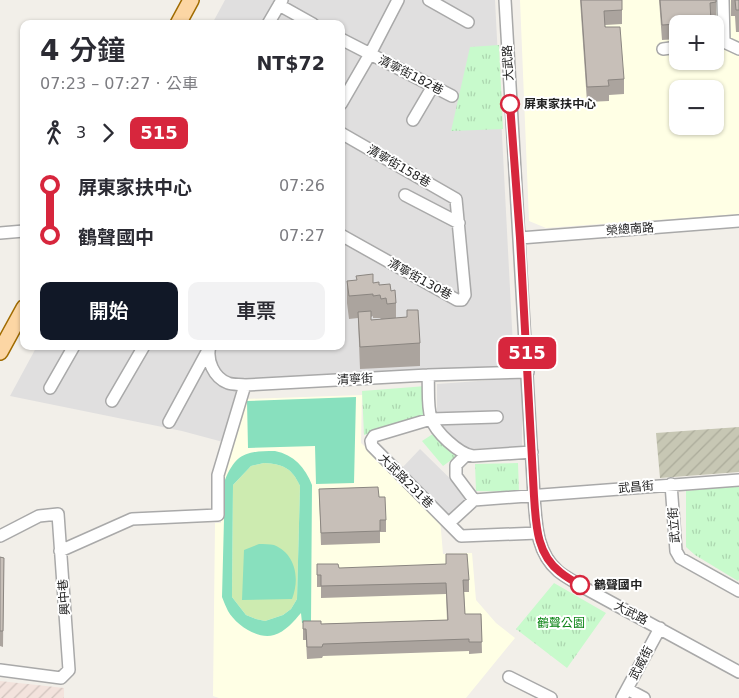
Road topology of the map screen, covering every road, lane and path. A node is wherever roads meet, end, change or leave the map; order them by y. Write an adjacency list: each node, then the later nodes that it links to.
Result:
1 (191, 0): 8 (main road)
2 (398, 0): 17 (street)
3 (428, 0): 11 (street)
4 (505, 0): 30 (street, 大武路)
5 (723, 0): 7 (street)
6 (280, 3): 9 (street); 10 (street)
7 (722, 15)
8 (180, 20)
9 (270, 20)
10 (308, 20)
11 (468, 22)
12 (345, 41): 17 (street, 清寧街182巷)
13 (724, 44): 16 (street)
14 (669, 48): 15 (street)
15 (663, 49)
16 (739, 49)
17 (370, 54): 18 (street, 清寧街182巷); 20 (street)
18 (433, 86): 19 (street, 清寧街182巷); 21 (street)
19 (452, 96)
20 (345, 97)
21 (413, 120)
22 (345, 135): 24 (street, 清寧街158巷)
23 (404, 195): 26 (street)
24 (456, 199): 26 (street, 清寧街130巷)
25 (739, 221): 30 (street, 榮總南路)
26 (458, 223): 29 (street, 清寧街130巷)
27 (20, 231): 28 (street)
28 (0, 233)
29 (345, 237)
30 (520, 238): 37 (street, 大武路)
31 (20, 315): 36 (main road)
32 (72, 350): 40 (street)
33 (142, 350): 41 (street)
34 (208, 350): 44 (street)
35 (209, 350): 39 (street, 清寧街)
36 (0, 352)
37 (528, 372): 38 (street, 清寧街); 45 (street, 大武路)
38 (428, 375): 39 (street, 清寧街); 43 (street)
39 (245, 385): 54 (street)
40 (50, 388)
41 (112, 401)
42 (496, 417): 43 (street)
43 (431, 419): 46 (street); 51 (street, 大武路231巷)
44 (170, 422)
45 (532, 452): 46 (street); 49 (street, 大武路)
46 (466, 455): 50 (street)
47 (739, 480): 48 (street, 武昌街)
48 (671, 484): 49 (street, 武昌街); 55 (street, 武立街)
49 (534, 496): 50 (street); 52 (street, 大武路)
50 (474, 500): 51 (street)
51 (448, 523): 52 (street, 大武路231巷)
52 (538, 533): 56 (street, 大武路)
53 (0, 536): 54 (street, 興中巷)
54 (60, 551): 57 (street, 興中巷)
55 (739, 592)
56 (660, 628): 58 (street, 大武路); 60 (street, 武威街)
57 (0, 670)
58 (739, 672)
59 (509, 678): 61 (street)
60 (625, 694): 62 (street)
61 (551, 698)
62 (644, 698)

